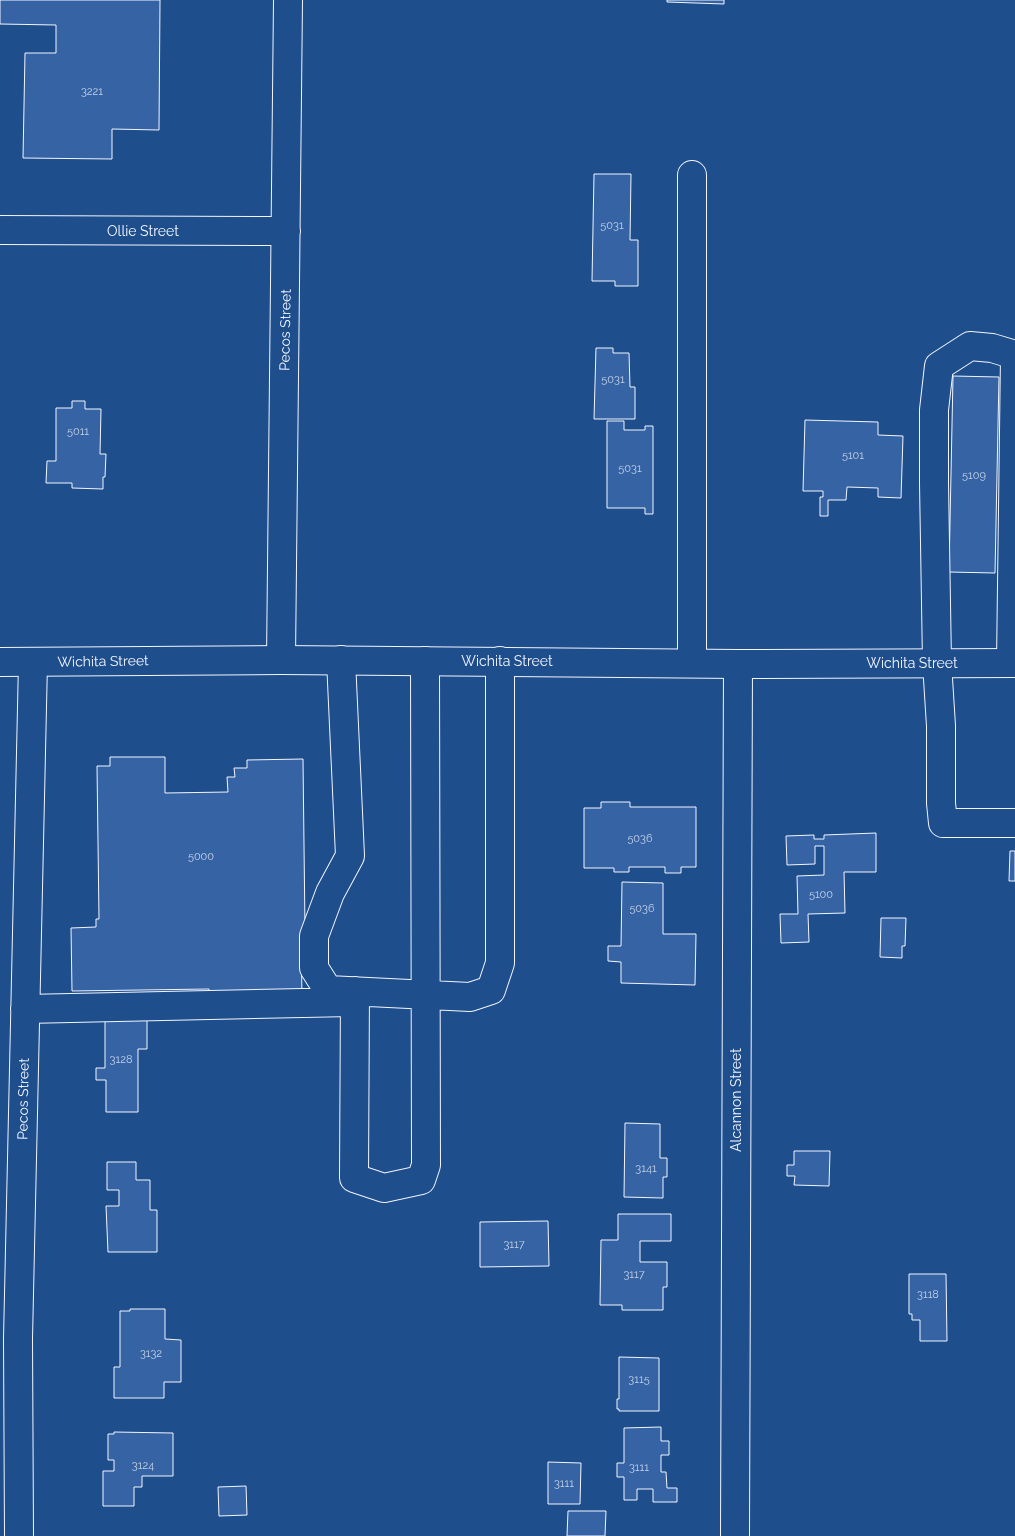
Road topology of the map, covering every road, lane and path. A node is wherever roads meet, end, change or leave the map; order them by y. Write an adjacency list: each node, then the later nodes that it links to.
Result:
1 (288, 0): 4 (street, Pecos Street)
2 (692, 175): 11 (street)
3 (0, 230): 4 (street, Ollie Street)
4 (286, 231): 5 (street, Pecos Street)
5 (281, 660): 6 (street, Wichita Street); 10 (street, Wichita Street)
6 (341, 660): 7 (street, Wichita Street); 17 (street)
7 (425, 661): 8 (street, Wichita Street); 16 (street)
8 (500, 661): 11 (street, Wichita Street); 16 (street)
9 (0, 662): 10 (street, Wichita Street)
10 (33, 662): 18 (street, Pecos Street)
11 (692, 663): 14 (street, Wichita Street)
12 (937, 663): 13 (street, Wichita Street); 13 (street); 14 (street, Wichita Street); 15 (street)
13 (1013, 663)
14 (738, 664): 20 (street, Alcannon Street)
15 (1015, 822)
16 (425, 995): 17 (street); 17 (street)
17 (355, 996): 18 (street)
18 (25, 1009): 19 (street, Pecos Street)
19 (19, 1536)
20 (735, 1536)

